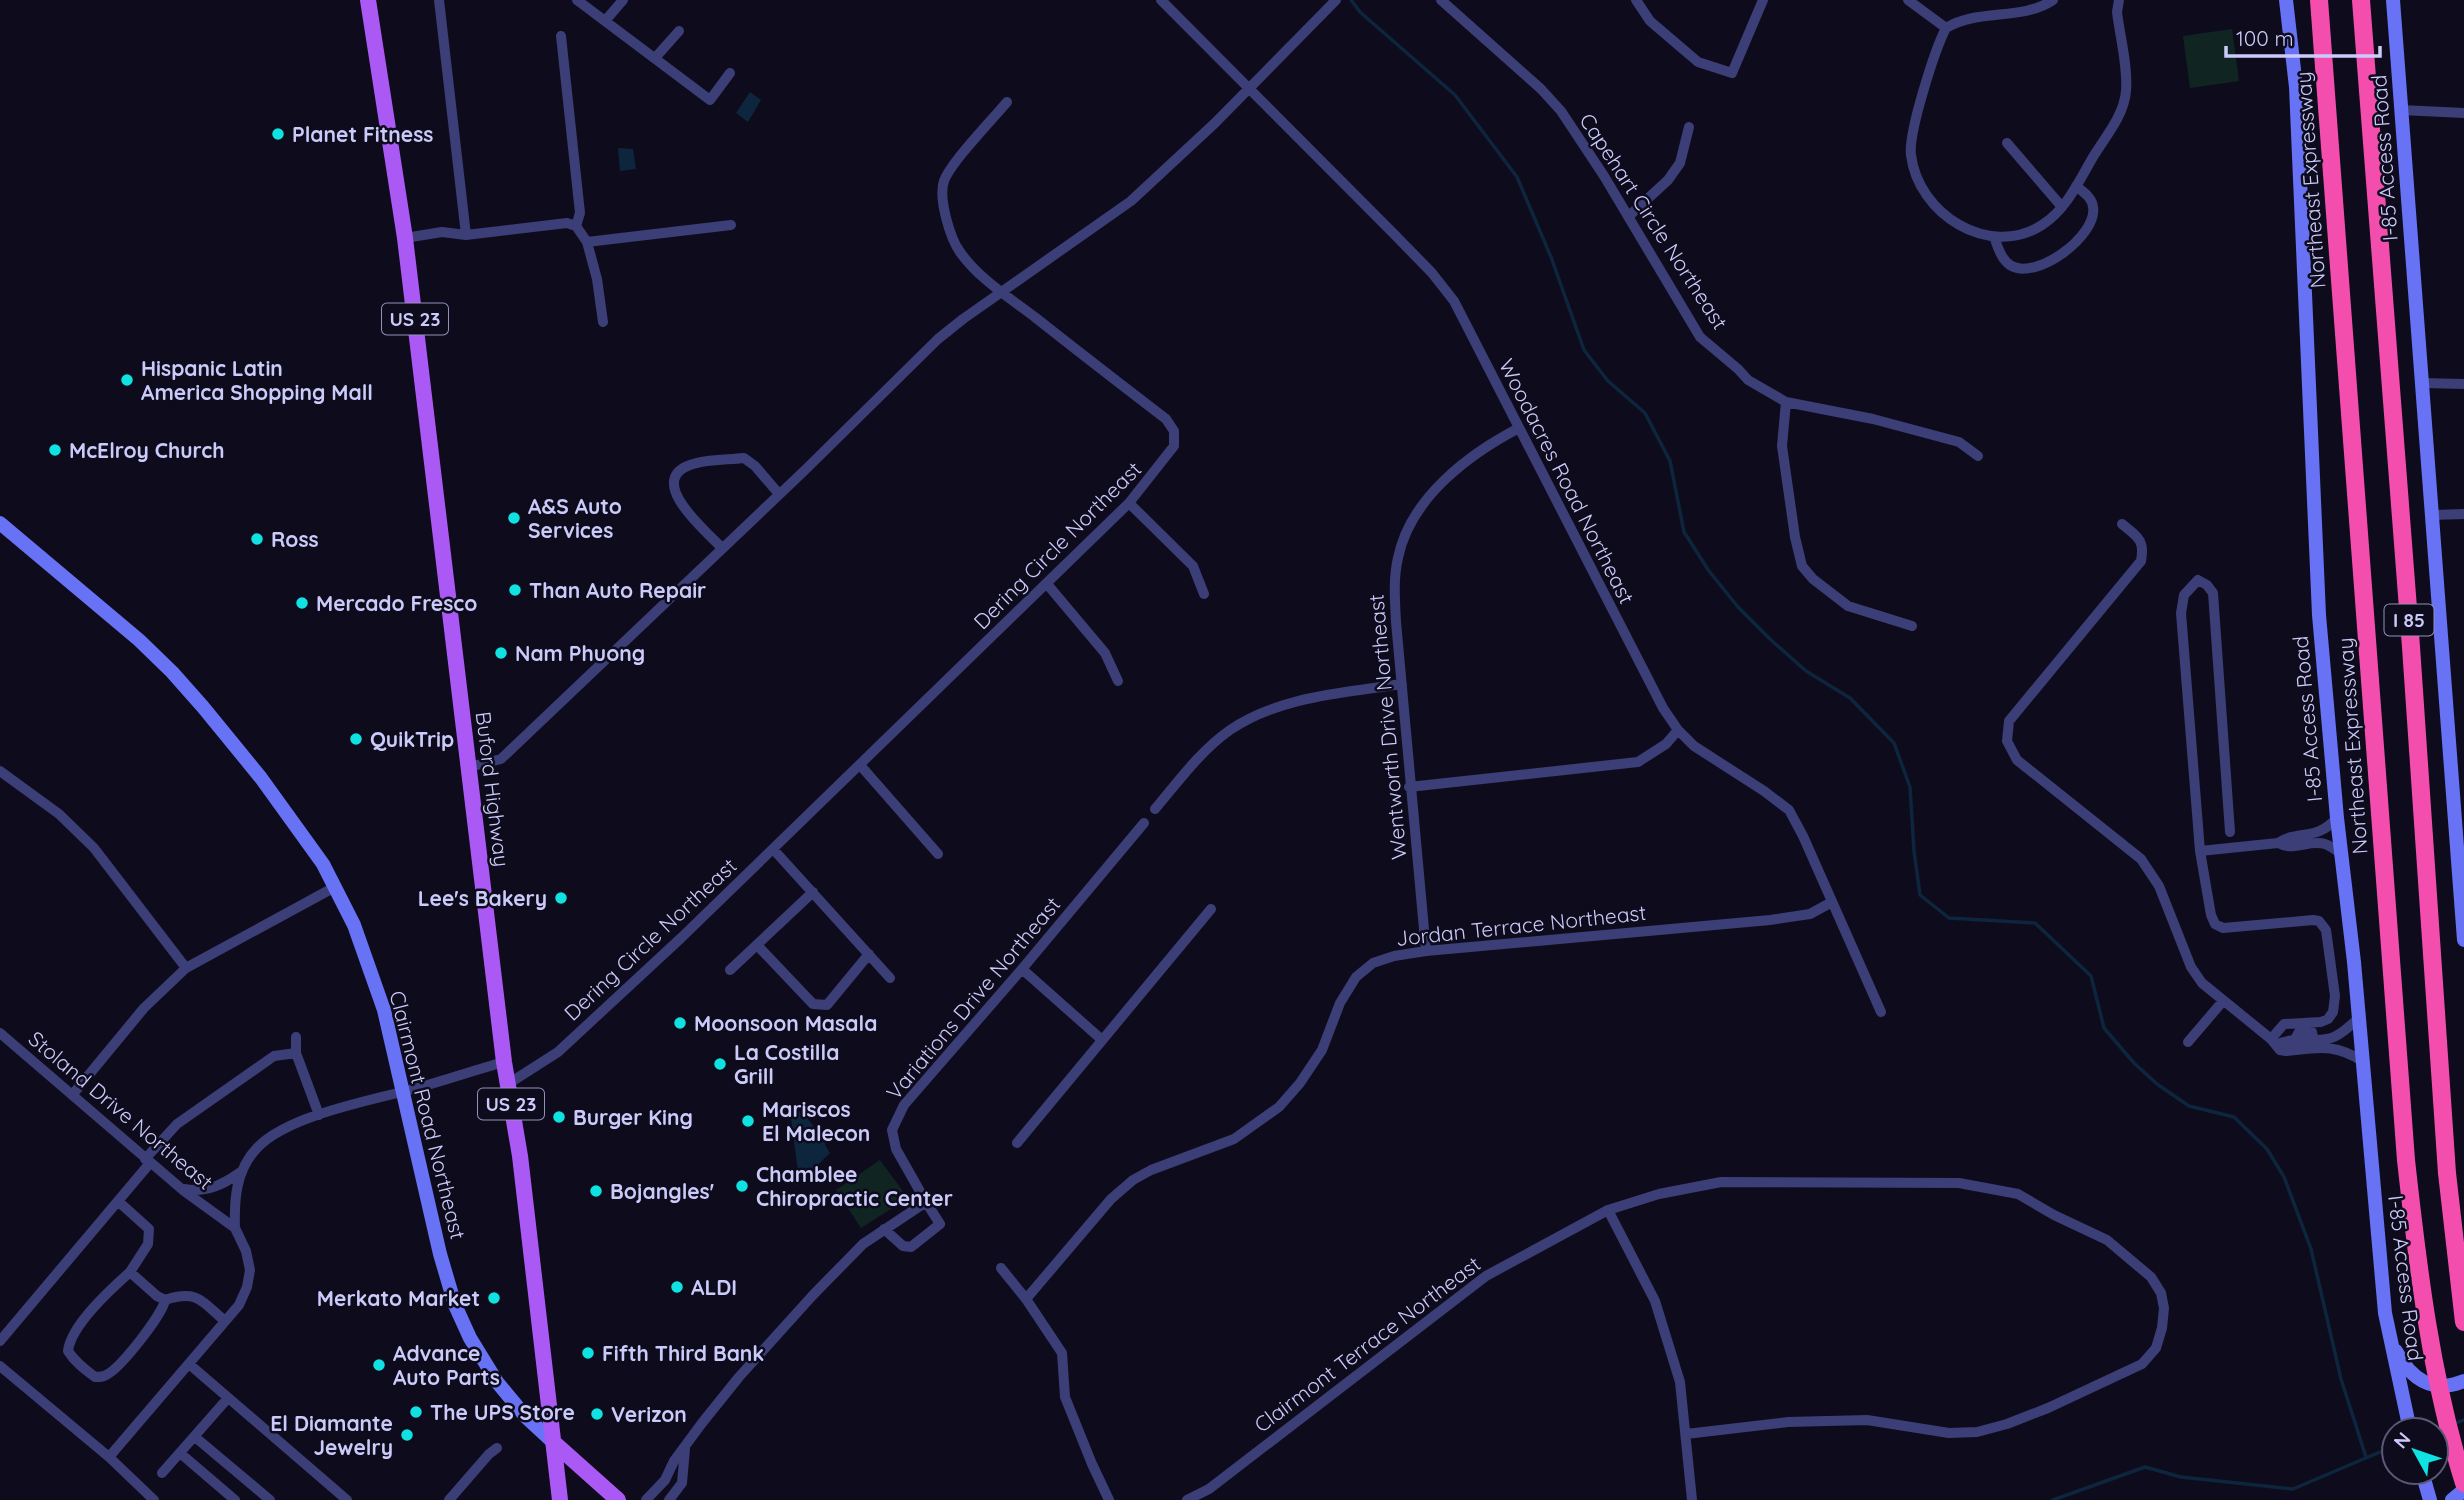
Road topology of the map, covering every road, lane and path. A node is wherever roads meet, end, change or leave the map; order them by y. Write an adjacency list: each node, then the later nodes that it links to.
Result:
1 (368, 0): 36 (main road, Buford Highway / US 23)
2 (439, 0): 34 (street)
3 (577, 0): 17 (street)
4 (623, 0): 17 (street)
5 (1161, 0): 23 (street, Woodacres Road Northeast)
6 (1336, 0): 23 (street)
7 (1441, 0): 31 (street, Capehart Circle Northeast)
8 (1636, 0): 9 (street)
9 (1763, 0)
10 (1908, 0): 18 (street)
11 (2053, 0): 18 (street)
12 (2119, 0): 29 (street)
13 (2286, 0): 63 (main road, I-85 Access Road)
14 (2319, 0): 129 (highway, Northeast Expressway / I 85)
15 (2361, 0): 113 (highway, I 85)
16 (2393, 0): 25 (main road, I-85 Access Road)
17 (605, 21): 21 (street)
18 (1946, 28): 35 (street)
19 (679, 31): 21 (street)
20 (561, 36): 33 (street)
21 (655, 58): 22 (street)
22 (730, 73)
23 (1249, 88): 38 (street); 43 (street, Woodacres Road Northeast)
24 (1007, 102): 38 (street, Dering Circle Northeast)
25 (2401, 110): 26 (street); 40 (main road, I-85 Access Road)
26 (2464, 113)
27 (1689, 127): 31 (street)
28 (2007, 143): 30 (street)
29 (2076, 186): 30 (street); 35 (street)
30 (2062, 206): 35 (street)
31 (1629, 216): 42 (street, Capehart Circle Northeast)
32 (731, 225): 37 (street)
33 (576, 226): 34 (street); 37 (street)
34 (466, 235): 36 (street)
35 (1994, 237)
36 (405, 238): 59 (main road, Buford Highway / US 23)
37 (587, 242): 39 (street)
38 (1003, 293): 45 (street); 46 (street, Dering Circle Northeast)
39 (603, 322)
40 (2422, 383): 41 (street); 48 (main road, I-85 Access Road)
41 (2464, 384)
42 (1786, 402): 44 (street, Capehart Circle Northeast); 54 (street)
43 (1519, 428): 56 (street, Wentworth Drive Northeast); 57 (street, Woodacres Road Northeast)
44 (1978, 456)
45 (779, 494): 51 (street); 51 (street)
46 (1129, 503): 52 (street, Dering Circle Northeast); 53 (street)
47 (2464, 514): 48 (street)
48 (2432, 515): 75 (main road, I-85 Access Road)
49 (0, 523): 71 (main road, Clairmont Road Northeast)
50 (2122, 524): 83 (street)
51 (722, 548): 59 (street)
52 (1047, 584): 55 (street); 58 (street, Dering Circle Northeast)
53 (1204, 594)
54 (1912, 626)
55 (1118, 681)
56 (1402, 684): 61 (street, Wentworth Drive Northeast); 62 (street)
57 (1678, 730): 61 (street); 73 (street, Woodacres Road Northeast)
58 (860, 765): 67 (street, Dering Circle Northeast); 69 (street)
59 (469, 767): 94 (main road, Buford Highway / US 23)
60 (0, 771): 79 (street)
61 (1409, 787): 77 (street, Wentworth Drive Northeast)
62 (1155, 809)
63 (2337, 818): 66 (street); 70 (main road, I-85 Access Road)
64 (1144, 823): 80 (street, Variations Drive Northeast)
65 (2230, 832): 68 (street)
66 (2304, 841): 68 (street); 70 (street)
67 (773, 849): 72 (street); 95 (street, Dering Circle Northeast)
68 (2200, 851): 90 (street)
69 (938, 854)
70 (2341, 854): 85 (main road, I-85 Access Road)
71 (333, 888): 79 (street); 96 (main road, Clairmont Road Northeast)
72 (813, 892): 76 (street); 78 (street)
73 (1832, 902): 77 (street, Jordan Terrace Northeast); 84 (street, Woodacres Road Northeast)
74 (1211, 909): 88 (street)
75 (2464, 940)
76 (757, 944): 78 (street); 81 (street)
77 (1426, 951): 110 (street, Jordan Terrace Northeast)
78 (869, 954): 82 (street)
79 (186, 968): 97 (street)
80 (1022, 969): 88 (street); 104 (street, Variations Drive Northeast)
81 (730, 970)
82 (890, 978)
83 (2223, 1001): 89 (street); 90 (street)
84 (1881, 1012)
85 (2358, 1019): 91 (street); 93 (main road, I-85 Access Road)
86 (0, 1033): 97 (street, Stoland Drive Northeast)
87 (296, 1037): 92 (street)
88 (1101, 1039): 99 (street)
89 (2188, 1042)
90 (2274, 1042): 91 (street)
91 (2315, 1044): 93 (street)
92 (296, 1053): 98 (street); 100 (street)
93 (2362, 1061): 114 (main road, I-85 Access Road)
94 (504, 1062): 95 (main road, Buford Highway / US 23); 96 (street)
95 (508, 1084): 123 (main road, Buford Highway / US 23)
96 (403, 1092): 98 (street); 123 (main road, Clairmont Road Northeast)
97 (73, 1094): 100 (street, Stoland Drive Northeast)
98 (319, 1115): 101 (street)
99 (1017, 1143)
100 (148, 1161): 102 (street, Stoland Drive Northeast); 103 (street)
101 (243, 1170): 102 (street); 106 (street)
102 (180, 1188): 106 (street, Stoland Drive Northeast)
103 (119, 1202): 109 (street); 115 (street)
104 (926, 1202): 107 (street); 107 (street, Variations Drive Northeast)
105 (1608, 1210): 121 (street); 121 (street, Clairmont Terrace Northeast); 141 (street, Clairmont Terrace Northeast)
106 (235, 1228): 112 (street)
107 (884, 1229): 125 (street)
108 (1001, 1268): 110 (street)
109 (130, 1272): 111 (street); 111 (street)
110 (1026, 1299): 140 (street)
111 (165, 1300): 112 (street)
112 (225, 1321): 116 (street)
113 (2464, 1322)
114 (2389, 1337): 118 (main road); 120 (main road, I-85 Access Road)
115 (0, 1341)
116 (189, 1364): 119 (street); 127 (street)
117 (0, 1366): 127 (street)
118 (2464, 1381)
119 (228, 1398): 122 (street); 134 (street)
120 (2406, 1416)
121 (1686, 1434): 142 (street)
122 (195, 1437): 126 (street); 133 (street)
123 (553, 1442): 136 (main road, Buford Highway); 137 (main road, Clairmont Road Northeast)
124 (497, 1448): 135 (street)
125 (685, 1448): 138 (street); 139 (street)
126 (180, 1453): 128 (street); 132 (street)
127 (109, 1457): 131 (street)
128 (162, 1473)
129 (2464, 1483)
130 (2464, 1490): 143 (main road)
131 (154, 1500)
132 (235, 1500)
133 (270, 1500)
134 (347, 1500)
135 (449, 1500)
136 (560, 1500)
137 (618, 1500)
138 (646, 1500)
139 (669, 1500)
140 (1109, 1500)
141 (1186, 1500)
142 (1692, 1500)
143 (2452, 1500)

